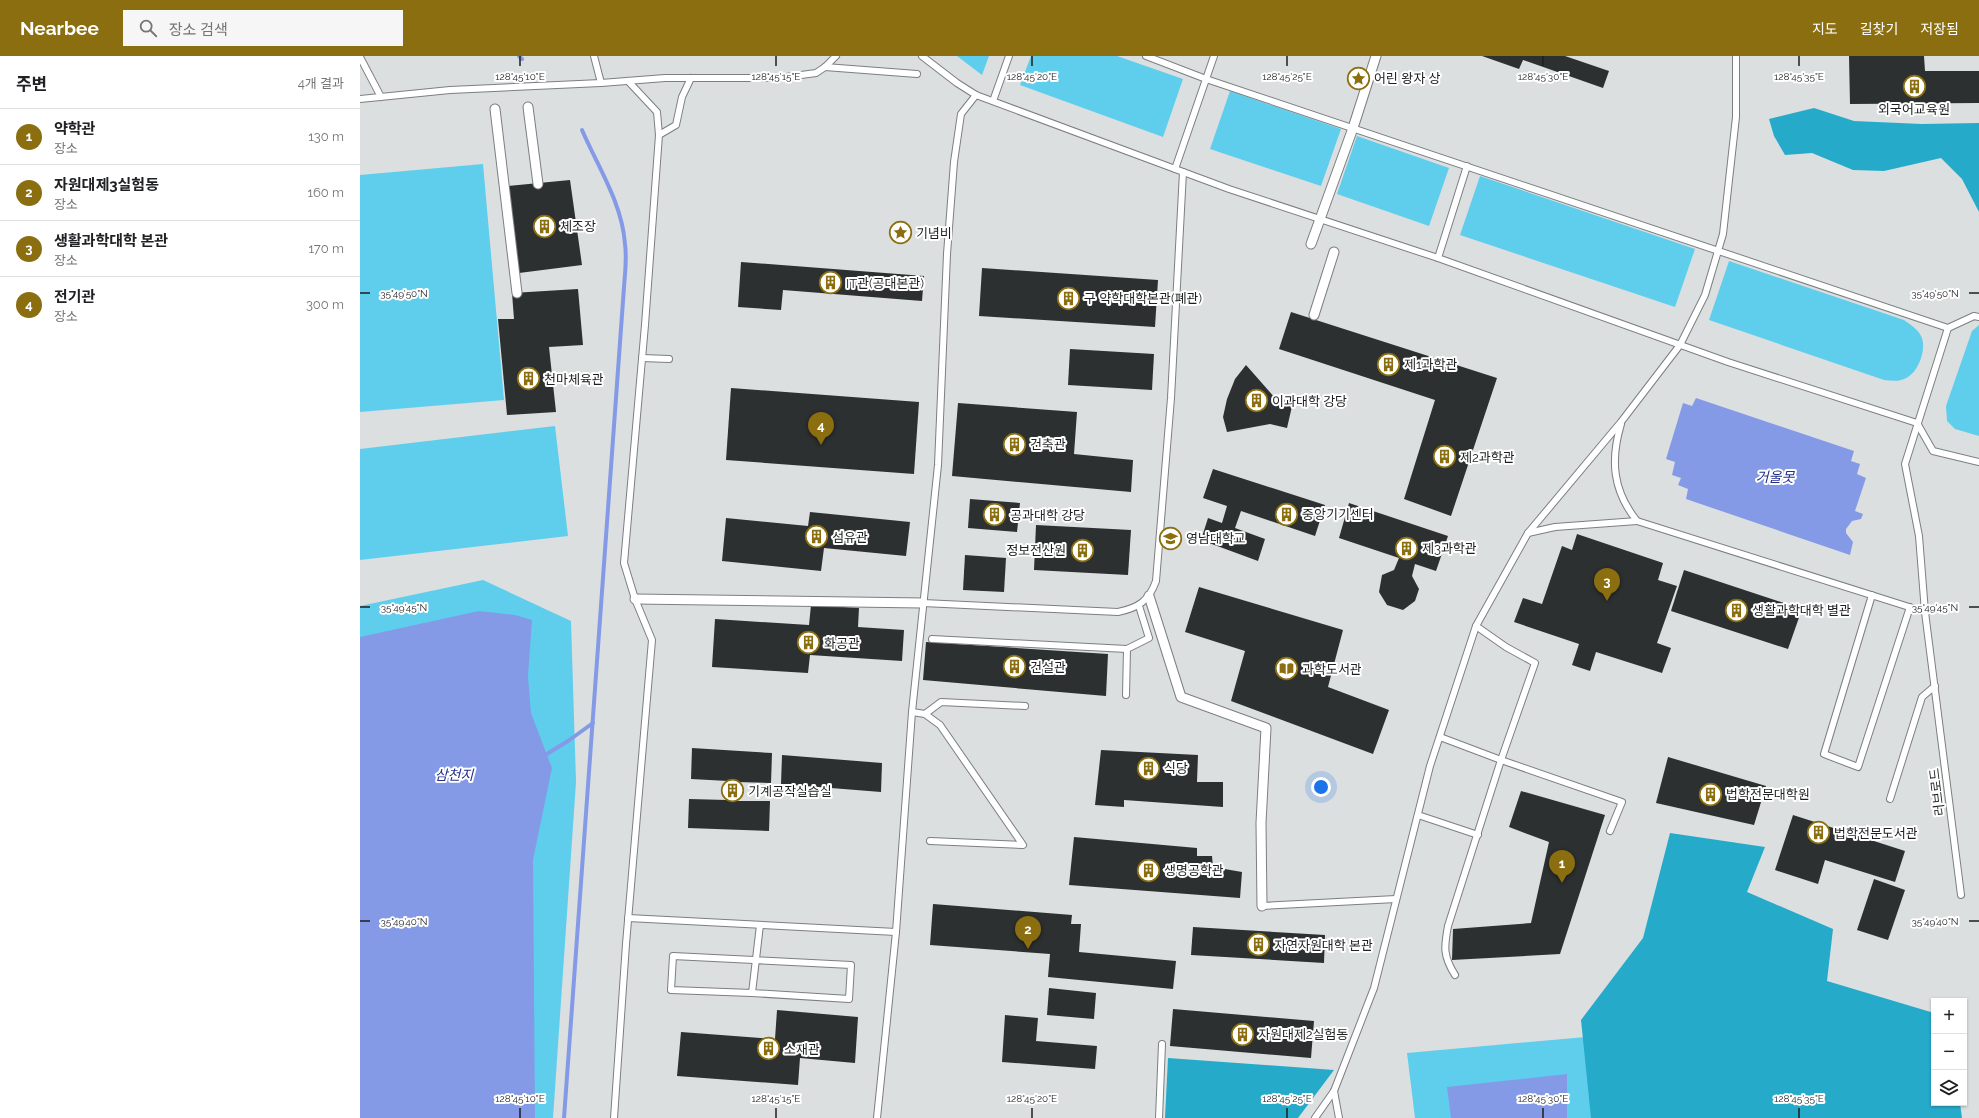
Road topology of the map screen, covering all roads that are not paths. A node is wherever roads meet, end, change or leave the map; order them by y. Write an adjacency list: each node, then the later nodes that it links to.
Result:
1 (360, 56): 17 (lane)
2 (594, 56): 15 (lane)
3 (836, 56): 10 (lane)
4 (922, 56): 16 (lane)
5 (1009, 56): 19 (lane)
6 (1146, 56): 13 (lane)
7 (1214, 56): 13 (lane)
8 (1376, 56): 22 (street)
9 (1736, 56): 30 (lane)
10 (825, 67): 11 (lane); 12 (lane)
11 (917, 74)
12 (691, 78): 14 (lane); 23 (lane)
13 (1206, 79): 22 (lane); 25 (lane)
14 (628, 81): 15 (lane); 23 (lane)
15 (601, 83): 17 (lane)
16 (976, 95): 19 (lane); 48 (lane)
17 (381, 97): 18 (lane)
18 (360, 99)
19 (994, 101): 25 (lane)
20 (528, 107): 27 (street)
21 (495, 109): 33 (street)
22 (1353, 128): 24 (lane); 28 (street)
23 (659, 135): 38 (lane)
24 (1467, 166): 30 (lane); 32 (lane)
25 (1175, 169): 26 (lane)
26 (1183, 172): 28 (lane); 46 (lane)
27 (538, 184)
28 (1321, 219): 29 (street); 32 (lane)
29 (1312, 244)
30 (1720, 250): 36 (lane); 37 (lane)
31 (1334, 252): 34 (street)
32 (1438, 258): 37 (lane)
33 (517, 293)
34 (1314, 315)
35 (1979, 317): 36 (lane)
36 (1948, 328): 41 (lane, 러브로드)
37 (1680, 345): 40 (lane); 41 (lane)
38 (642, 358): 39 (lane); 47 (lane)
39 (669, 359)
40 (1621, 422): 43 (lane); 44 (lane)
41 (1917, 423): 42 (lane); 51 (lane, 러브로드)
42 (1979, 462)
43 (1637, 520): 44 (lane); 45 (lane)
44 (1528, 533): 52 (lane)
45 (1872, 595): 50 (lane); 50 (lane)
46 (1149, 596): 49 (lane); 69 (street)
47 (635, 599): 48 (street); 70 (lane)
48 (923, 603): 49 (lane); 58 (lane)
49 (1139, 606): 54 (lane)
50 (1910, 607): 51 (lane)
51 (1925, 612): 55 (lane, 러브로드)
52 (1476, 626): 60 (lane); 61 (lane)
53 (932, 638): 54 (lane)
54 (1127, 649): 56 (lane)
55 (1935, 686): 62 (lane); 67 (lane, 러브로드)
56 (1126, 695)
57 (1025, 706): 59 (lane)
58 (912, 712): 59 (lane); 72 (lane)
59 (925, 714): 66 (lane)
60 (1440, 737): 61 (lane); 63 (lane)
61 (1501, 760): 64 (lane); 65 (lane)
62 (1890, 799)
63 (1418, 815): 65 (lane); 68 (lane)
64 (1610, 831)
65 (1478, 835): 74 (lane)
66 (930, 841)
67 (1961, 895)
68 (1396, 899): 69 (lane); 77 (lane)
69 (1262, 906)
70 (628, 918): 71 (lane); 78 (lane)
71 (760, 925): 72 (lane); 73 (lane)
72 (896, 932): 79 (lane)
73 (756, 959): 75 (lane); 75 (lane); 75 (lane)
74 (1455, 975)
75 (752, 993)
76 (1162, 1044): 80 (lane)
77 (1334, 1090): 81 (lane); 82 (lane)
78 (614, 1118)
79 (877, 1118)
80 (1159, 1118)
81 (1315, 1118)
82 (1339, 1118)

